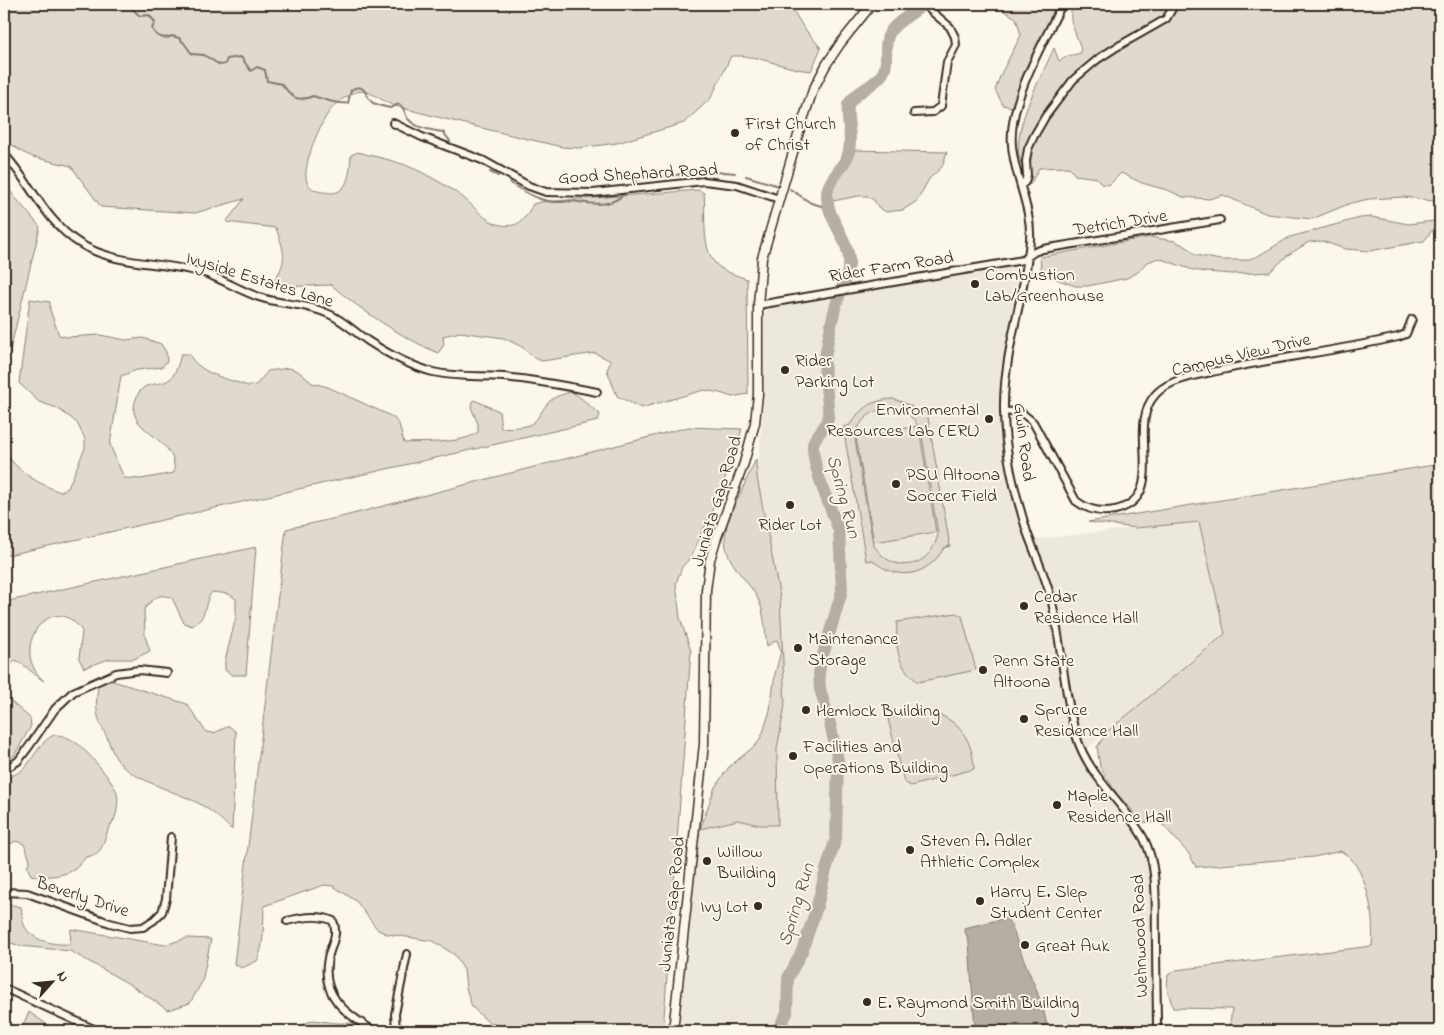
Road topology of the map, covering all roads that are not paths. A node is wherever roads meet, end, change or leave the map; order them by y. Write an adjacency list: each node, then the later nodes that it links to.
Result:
1 (872, 4): 9 (main road, Juniata Gap Road)
2 (1062, 4): 8 (street, Gwin Road)
3 (1175, 4): 8 (street)
4 (924, 5): 5 (street)
5 (914, 113)
6 (393, 123): 9 (street, Good Shephard Road)
7 (4, 154): 14 (street, Ivyside Estates Lane)
8 (1021, 185): 11 (street, Gwin Road)
9 (779, 199): 12 (main road, Juniata Gap Road)
10 (1220, 220): 11 (street, Detrich Drive)
11 (1028, 256): 12 (street, Rider Farm Road); 15 (street, Gwin Road)
12 (758, 305): 27 (main road, Juniata Gap Road)
13 (1412, 319): 15 (street, Campus View Drive)
14 (597, 392)
15 (1004, 410): 19 (street, Gwin Road)
16 (167, 673): 17 (street)
17 (4, 770)
18 (171, 838): 20 (street, Beverly Drive)
19 (1144, 840): 28 (street, Wehnwood Road)
20 (4, 892)
21 (288, 922): 25 (street)
22 (407, 954): 26 (street)
23 (4, 988): 24 (street)
24 (98, 1031)
25 (374, 1031)
26 (396, 1031)
27 (672, 1031)
28 (1157, 1031)

